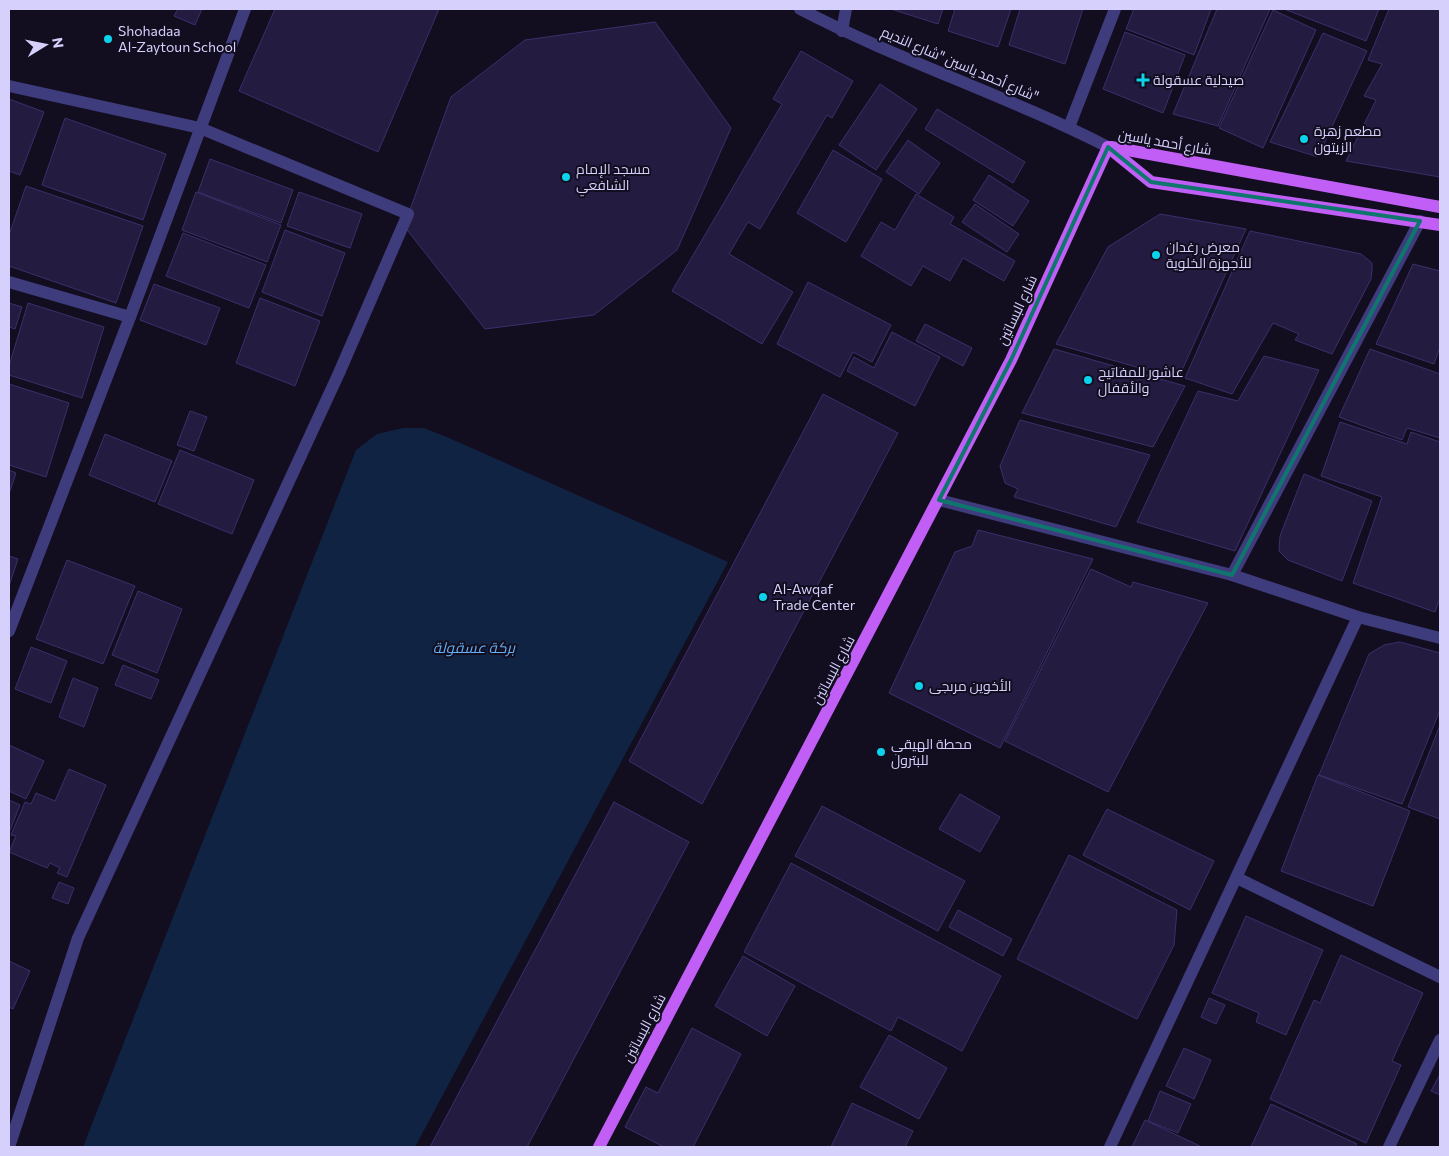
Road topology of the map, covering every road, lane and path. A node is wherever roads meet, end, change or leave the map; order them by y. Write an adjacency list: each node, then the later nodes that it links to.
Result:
1 (245, 9): 8 (street)
2 (800, 9): 5 (street, شارع أحمد ياسين "شارع النديم")
3 (846, 9): 5 (street)
4 (1115, 9): 7 (street)
5 (842, 31): 7 (street, شارع أحمد ياسين "شارع النديم")
6 (9, 86): 8 (street)
7 (1069, 127): 9 (street, شارع أحمد ياسين "شارع النديم")
8 (200, 128): 14 (street); 23 (street)
9 (1108, 147): 10 (main road, شارع أحمد ياسين); 11 (main road, شارع أحمد ياسين); 15 (main road, شارع البساتين)
10 (1440, 207)
11 (1420, 221): 12 (main road, شارع أحمد ياسين); 16 (street)
12 (1440, 225)
13 (9, 282): 14 (street)
14 (130, 317): 18 (street)
15 (939, 500): 16 (street); 24 (main road, شارع البساتين)
16 (1232, 575): 17 (street)
17 (1358, 617): 19 (street); 20 (street)
18 (9, 631)
19 (1440, 638)
20 (1237, 878): 21 (street); 25 (street)
21 (1440, 977)
22 (1440, 1040): 26 (street)
23 (9, 1147)
24 (599, 1147)
25 (1110, 1147)
26 (1389, 1147)

